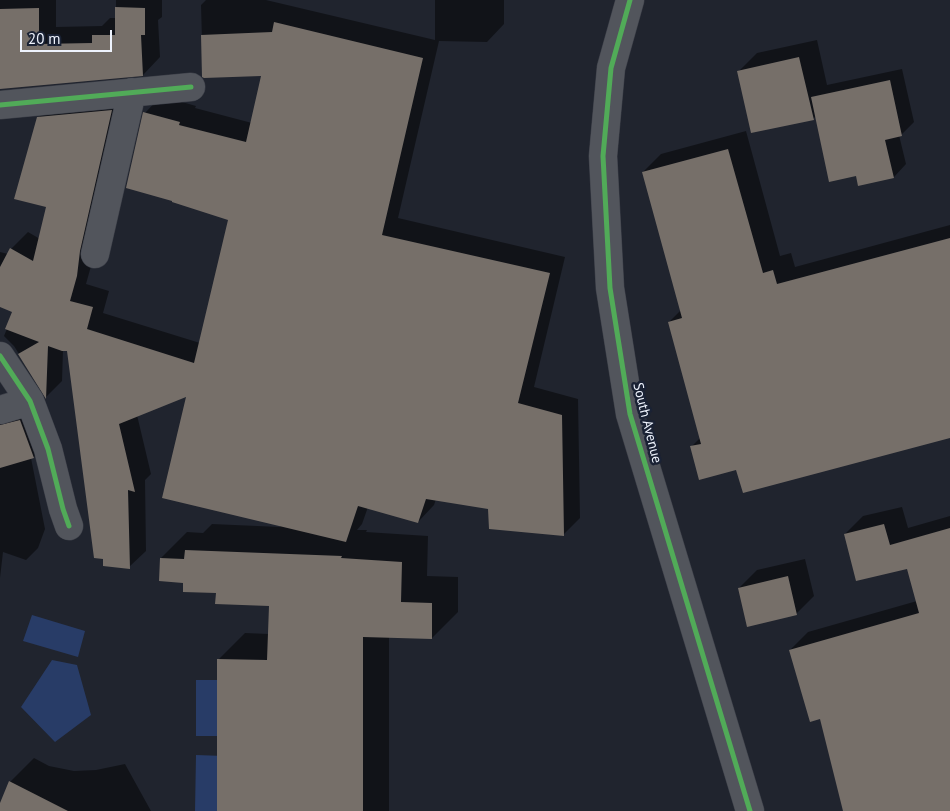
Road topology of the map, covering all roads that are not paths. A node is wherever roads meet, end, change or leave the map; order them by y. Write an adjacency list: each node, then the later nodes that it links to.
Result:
1 (630, 0): 10 (street, South Avenue)
2 (191, 87): 3 (street)
3 (132, 92): 4 (street); 5 (street)
4 (0, 105)
5 (95, 254)
6 (0, 356): 7 (street)
7 (30, 401): 8 (street); 9 (street)
8 (0, 410)
9 (69, 526)
10 (750, 811)

